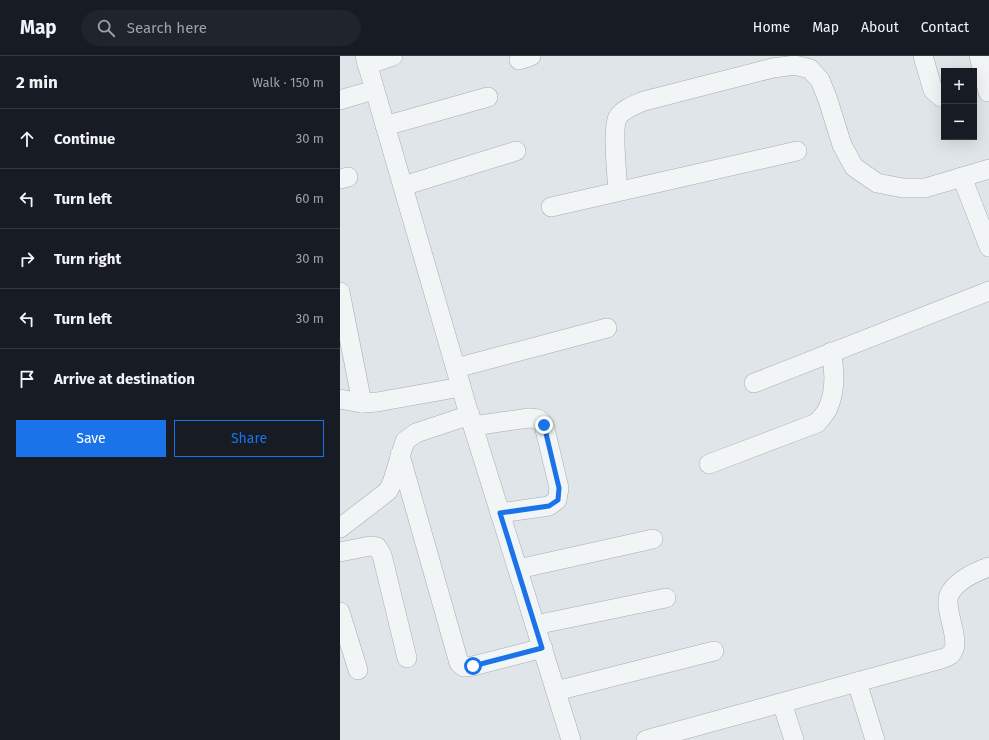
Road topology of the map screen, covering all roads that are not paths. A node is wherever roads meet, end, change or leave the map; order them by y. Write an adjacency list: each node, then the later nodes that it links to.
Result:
1 (393, 56): 4 (street)
2 (923, 56): 8 (street)
3 (979, 56): 6 (street)
4 (366, 60): 5 (street)
5 (374, 90): 9 (street); 10 (street)
6 (984, 93)
7 (488, 96): 10 (street)
8 (941, 97)
9 (340, 100)
10 (385, 126): 15 (street)
11 (516, 151): 15 (street)
12 (797, 151): 16 (street)
13 (989, 169): 14 (street)
14 (962, 177): 16 (street); 18 (street)
15 (403, 186): 23 (street)
16 (618, 192): 17 (street)
17 (551, 207)
18 (989, 247)
19 (340, 292): 27 (street)
20 (989, 292): 22 (street)
21 (607, 328): 23 (street)
22 (831, 352): 24 (street); 30 (street)
23 (456, 368): 25 (street)
24 (754, 383)
25 (461, 387): 27 (street); 28 (street)
26 (340, 399): 27 (street)
27 (362, 402)
28 (472, 420): 29 (street); 31 (street); 31 (street)
29 (400, 455): 32 (street); 40 (street)
30 (709, 464)
31 (500, 513): 36 (street)
32 (340, 528)
33 (653, 539): 36 (street)
34 (340, 552): 42 (street)
35 (989, 567): 44 (street)
36 (518, 569): 39 (street)
37 (666, 598): 39 (street)
38 (340, 612): 43 (street)
39 (535, 625): 40 (street)
40 (542, 648): 45 (street)
41 (714, 651): 45 (street)
42 (407, 658)
43 (358, 670)
44 (857, 682): 46 (street); 50 (street)
45 (556, 691): 47 (street)
46 (782, 703): 48 (street); 49 (street)
47 (571, 740)
48 (646, 740)
49 (794, 740)
50 (875, 740)

